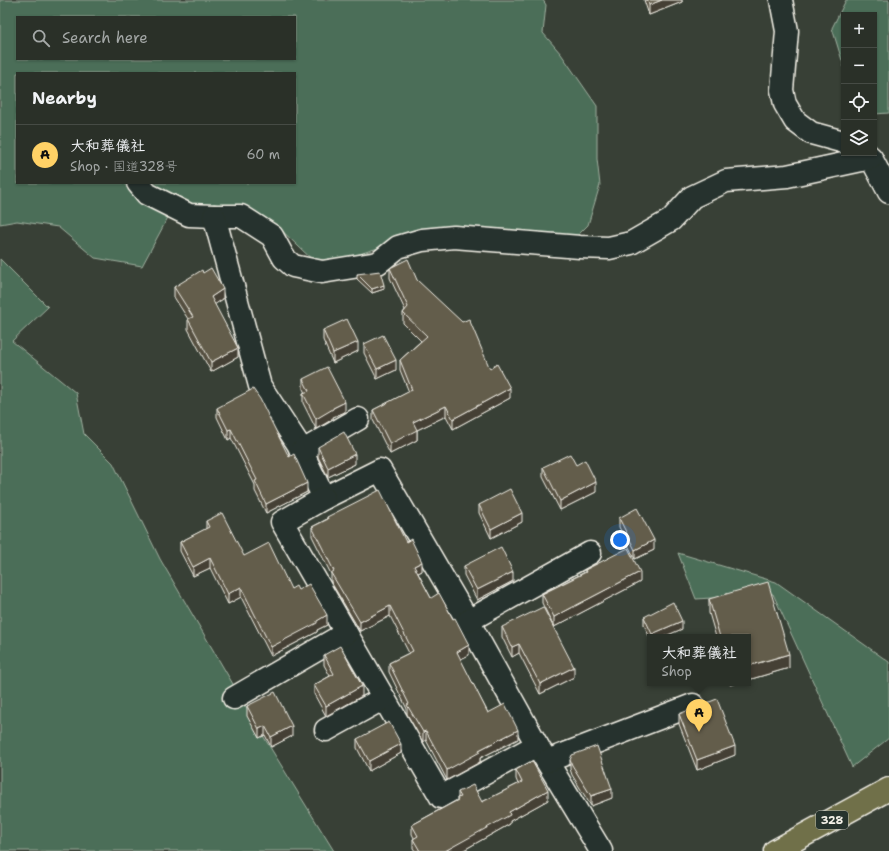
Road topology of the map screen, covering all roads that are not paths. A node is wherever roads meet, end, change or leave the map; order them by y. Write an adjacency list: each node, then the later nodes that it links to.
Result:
1 (781, 0): 2 (street)
2 (841, 141)
3 (868, 156): 5 (street); 6 (street)
4 (139, 184): 6 (street)
5 (889, 192)
6 (214, 216): 8 (street)
7 (358, 419): 8 (street)
8 (302, 452): 9 (street)
9 (324, 498): 11 (street); 12 (street)
10 (590, 553): 11 (street)
11 (468, 621): 17 (street)
12 (346, 633): 13 (street); 14 (street)
13 (234, 698)
14 (384, 698): 16 (street); 17 (street)
15 (693, 705): 17 (street)
16 (326, 730)
17 (542, 753): 19 (street)
18 (889, 789): 20 (highway, 328)
19 (601, 851)
20 (775, 851)

